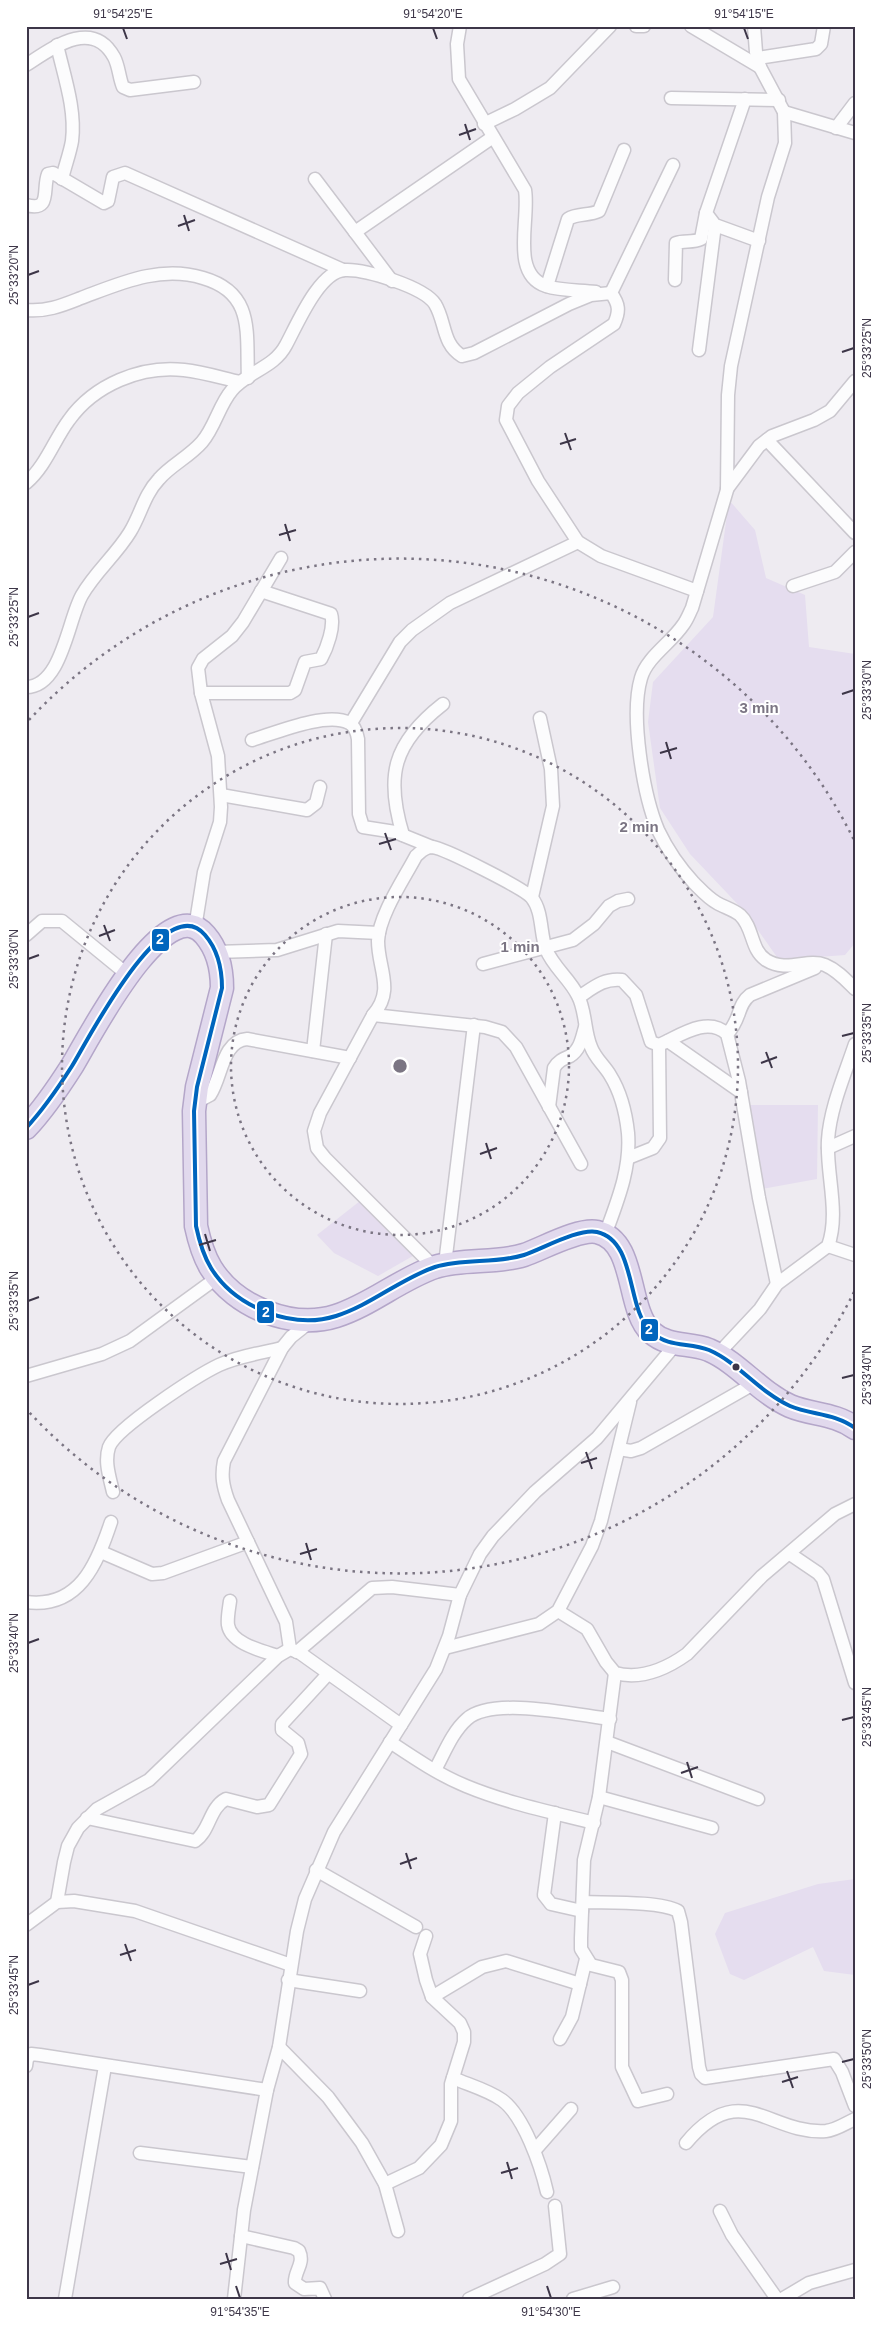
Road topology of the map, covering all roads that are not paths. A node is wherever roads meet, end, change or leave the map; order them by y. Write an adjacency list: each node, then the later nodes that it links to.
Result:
1 (460, 26): 16 (street)
2 (610, 26): 16 (street)
3 (636, 26): 4 (street)
4 (644, 26)
5 (691, 26): 9 (street)
6 (754, 26): 9 (street)
7 (824, 26): 9 (street)
8 (57, 45): 10 (street); 11 (street); 22 (street)
9 (759, 62): 15 (street)
10 (26, 65)
11 (194, 82)
12 (671, 98): 13 (street)
13 (745, 99): 15 (street); 25 (street)
14 (855, 103): 17 (street)
15 (782, 106): 17 (street); 28 (street)
16 (484, 124): 19 (street)
17 (836, 128): 18 (street)
18 (855, 133)
19 (493, 138): 27 (street); 32 (street)
20 (624, 150): 32 (street)
21 (673, 165): 33 (street)
22 (62, 178): 24 (street); 29 (street)
23 (315, 179): 27 (street)
24 (26, 204)
25 (706, 213): 26 (street); 30 (street)
26 (714, 224): 28 (street); 35 (street)
27 (355, 232): 31 (street)
28 (759, 241): 40 (street)
29 (343, 270): 31 (street); 36 (street)
30 (675, 280)
31 (392, 281): 33 (street)
32 (547, 286): 33 (street)
33 (606, 293): 42 (street)
34 (26, 310): 36 (street)
35 (699, 350)
36 (244, 380): 39 (street); 48 (street)
37 (855, 381): 38 (street)
38 (767, 440): 40 (street); 41 (street)
39 (26, 483)
40 (727, 490): 47 (street)
41 (855, 533)
42 (578, 542): 47 (street); 52 (street)
43 (855, 552): 45 (street)
44 (281, 558): 46 (street)
45 (793, 586)
46 (261, 591): 49 (street); 49 (street)
47 (697, 591): 67 (street)
48 (26, 687)
49 (201, 693): 55 (street)
50 (443, 704): 56 (street)
51 (540, 718): 58 (street)
52 (350, 723): 53 (street); 56 (street)
53 (252, 740)
54 (320, 787): 55 (street)
55 (221, 795): 60 (street)
56 (403, 835): 57 (street)
57 (432, 847): 58 (street); 61 (street)
58 (532, 897): 64 (street)
59 (628, 899): 64 (street)
60 (195, 928): 65 (highway); 68 (highway)
61 (379, 933): 62 (street); 71 (street)
62 (326, 934): 65 (street); 77 (street)
63 (26, 935): 68 (street)
64 (545, 947): 66 (street); 70 (street)
65 (216, 952): 80 (highway)
66 (483, 964)
67 (823, 964): 69 (street); 74 (street)
68 (128, 975): 82 (highway)
69 (855, 989)
70 (579, 997): 73 (street); 75 (street)
71 (373, 1015): 72 (street); 78 (street)
72 (474, 1025): 81 (street); 90 (street)
73 (586, 1025): 81 (street); 85 (street)
74 (727, 1034): 75 (street); 79 (street)
75 (664, 1043): 79 (street); 85 (street)
76 (855, 1044): 84 (street)
77 (313, 1051): 78 (street); 80 (street)
78 (350, 1058): 90 (street)
79 (741, 1092): 92 (street)
80 (195, 1103): 91 (highway)
81 (549, 1107): 86 (street)
82 (26, 1128)
83 (855, 1136): 84 (street)
84 (828, 1148): 88 (street)
85 (628, 1158): 87 (street)
86 (581, 1164)
87 (605, 1235): 90 (highway); 94 (highway)
88 (828, 1246): 89 (street); 92 (street)
89 (855, 1255)
90 (439, 1266): 93 (highway)
91 (218, 1278): 93 (highway); 97 (street)
92 (777, 1284): 96 (street)
93 (313, 1320): 95 (street)
94 (675, 1345): 96 (highway); 99 (street)
95 (282, 1348): 102 (street); 105 (street)
96 (718, 1354): 98 (highway)
97 (26, 1376)
98 (754, 1383): 100 (highway); 101 (street)
99 (630, 1400): 101 (street); 108 (street)
100 (855, 1428)
101 (619, 1448): 111 (street)
102 (113, 1492)
103 (855, 1504): 107 (street)
104 (111, 1522): 106 (street)
105 (248, 1542): 106 (street); 113 (street)
106 (101, 1552): 110 (street)
107 (790, 1554): 115 (street); 117 (street)
108 (460, 1595): 112 (street); 113 (street)
109 (230, 1601): 114 (street)
110 (26, 1602)
111 (558, 1611): 112 (street); 115 (street)
112 (445, 1648): 119 (street)
113 (293, 1650): 114 (street); 116 (street)
114 (278, 1656): 126 (street)
115 (615, 1673): 118 (street)
116 (328, 1674): 119 (street); 126 (street)
117 (855, 1683)
118 (610, 1719): 121 (street); 122 (street)
119 (401, 1725): 120 (street)
120 (390, 1742): 122 (street); 129 (street)
121 (607, 1742): 123 (street); 124 (street)
122 (434, 1770): 125 (street)
123 (600, 1797): 127 (street); 128 (street)
124 (758, 1799)
125 (555, 1813): 127 (street); 131 (street)
126 (87, 1818): 130 (street)
127 (594, 1823): 131 (street)
128 (712, 1828)
129 (316, 1870): 134 (street); 138 (street)
130 (57, 1902): 132 (street); 134 (street)
131 (583, 1906): 133 (street); 146 (street)
132 (26, 1925)
133 (586, 1959): 136 (street); 145 (street)
134 (291, 1965): 135 (street)
135 (288, 1980): 137 (street); 140 (street)
136 (580, 1984): 138 (street); 139 (street)
137 (360, 1990)
138 (432, 1997): 143 (street)
139 (560, 2039)
140 (279, 2047): 144 (street); 153 (street)
141 (26, 2066): 142 (street)
142 (105, 2066): 144 (street); 161 (street)
143 (453, 2078): 150 (street); 153 (street)
144 (267, 2090): 152 (street)
145 (667, 2094)
146 (855, 2106)
147 (571, 2109): 150 (street)
148 (855, 2119): 149 (street)
149 (686, 2143)
150 (536, 2150): 154 (street)
151 (140, 2153): 152 (street)
152 (252, 2167): 158 (street)
153 (386, 2184): 157 (street)
154 (547, 2192)
155 (555, 2206): 164 (street)
156 (720, 2211): 166 (street)
157 (398, 2231)
158 (240, 2236): 162 (street); 163 (street)
159 (855, 2270): 167 (street)
160 (613, 2287): 165 (street)
161 (64, 2299)
162 (234, 2299)
163 (325, 2299)
164 (469, 2299)
165 (573, 2299)
166 (777, 2299)
167 (782, 2299)

